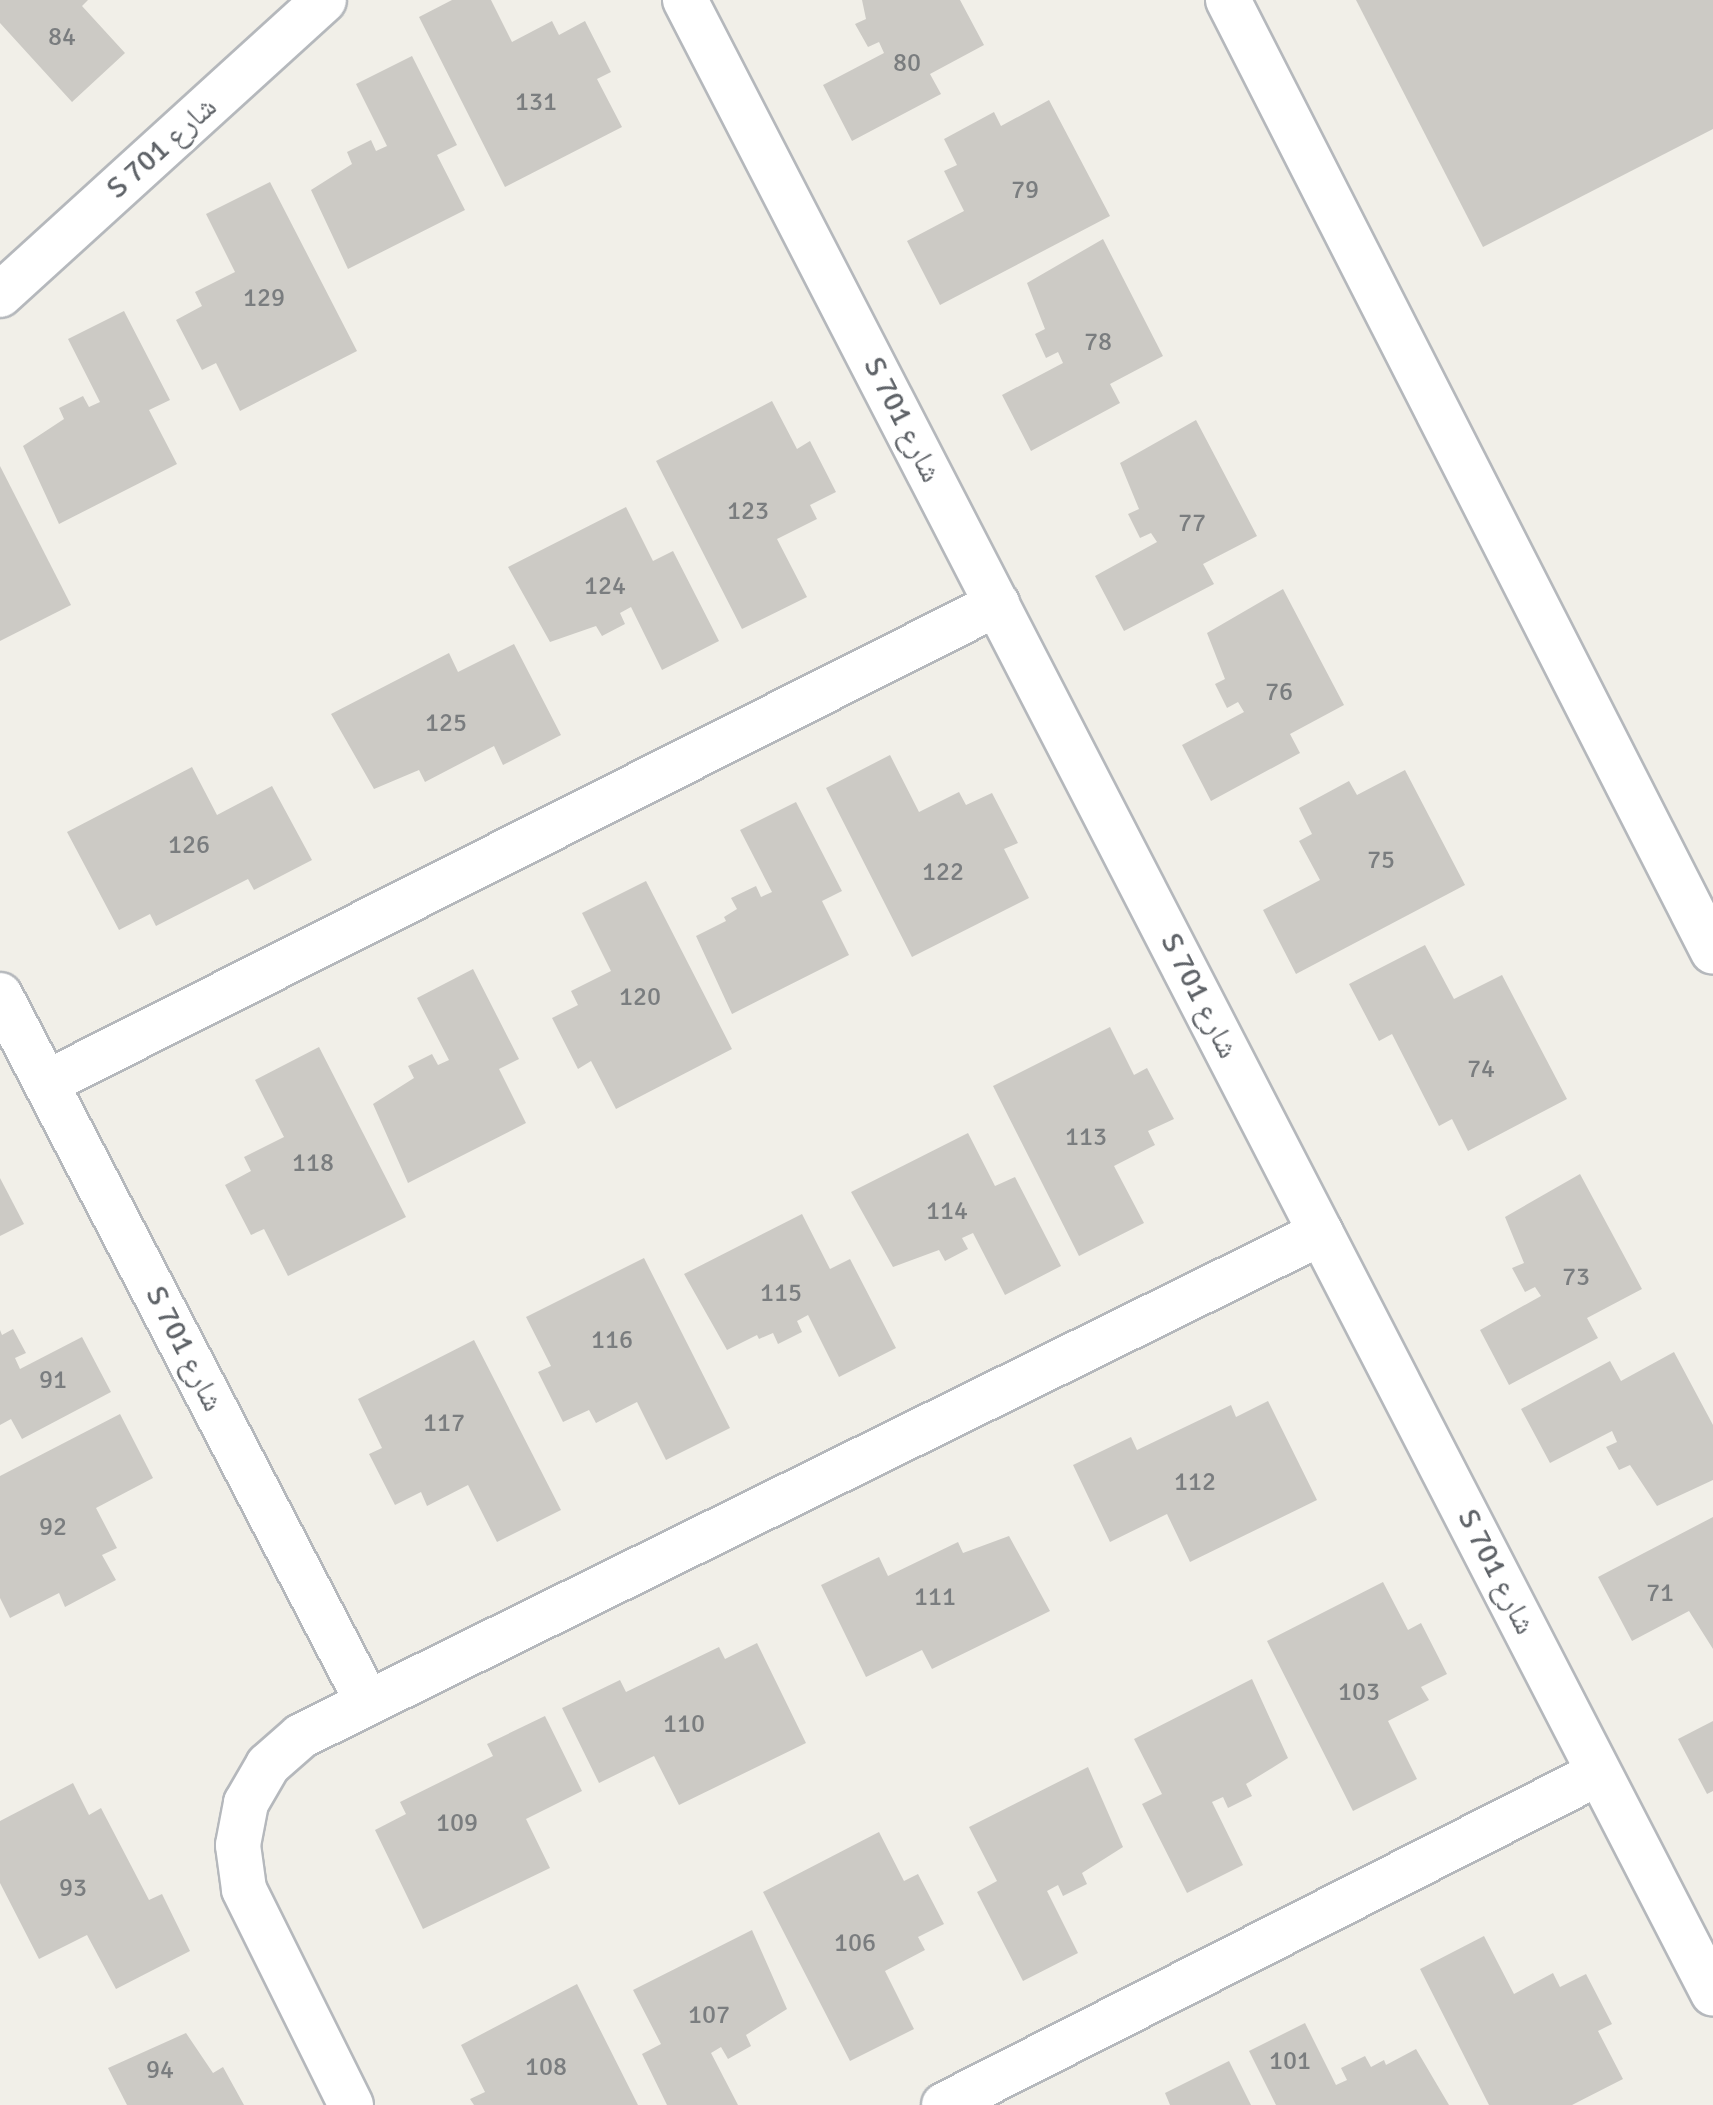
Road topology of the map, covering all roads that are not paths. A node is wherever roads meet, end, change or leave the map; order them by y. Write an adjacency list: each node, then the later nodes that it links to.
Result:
1 (324, 0): 4 (street, S 701 شارع)
2 (685, 0): 5 (street, S 701 شارع)
3 (1228, 0): 6 (street)
4 (0, 295)
5 (997, 604): 8 (street); 9 (street, S 701 شارع)
6 (1713, 952)
7 (0, 995): 8 (street, S 701 شارع)
8 (46, 1083): 10 (street, S 701 شارع)
9 (1321, 1233): 10 (street); 11 (street, S 701 شارع)
10 (368, 1703): 13 (street)
11 (1599, 1773): 12 (street, S 701 شارع); 14 (street)
12 (1713, 1993)
13 (351, 2105)
14 (944, 2105)

